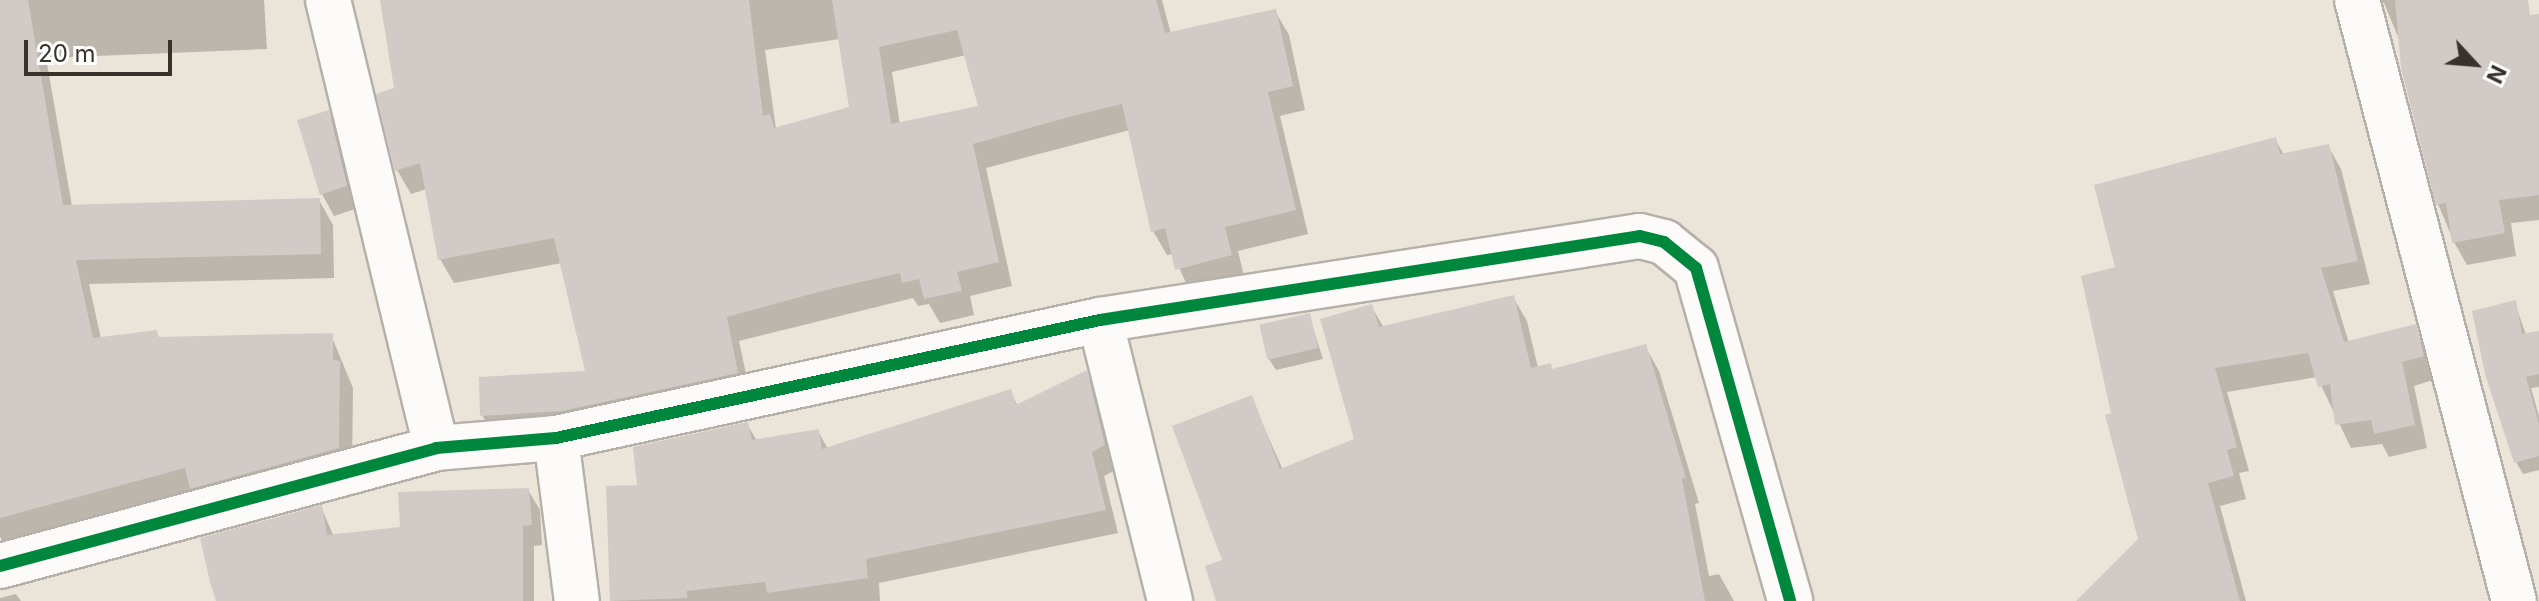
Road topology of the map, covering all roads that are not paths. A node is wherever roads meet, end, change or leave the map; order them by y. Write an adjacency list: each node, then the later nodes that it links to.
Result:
1 (328, 0): 5 (street)
2 (2357, 0): 10 (street)
3 (1100, 320): 4 (street); 8 (street); 9 (street)
4 (556, 438): 5 (street); 7 (street)
5 (436, 448): 6 (street)
6 (0, 566)
7 (577, 601)
8 (1170, 601)
9 (1790, 601)
10 (2514, 601)

